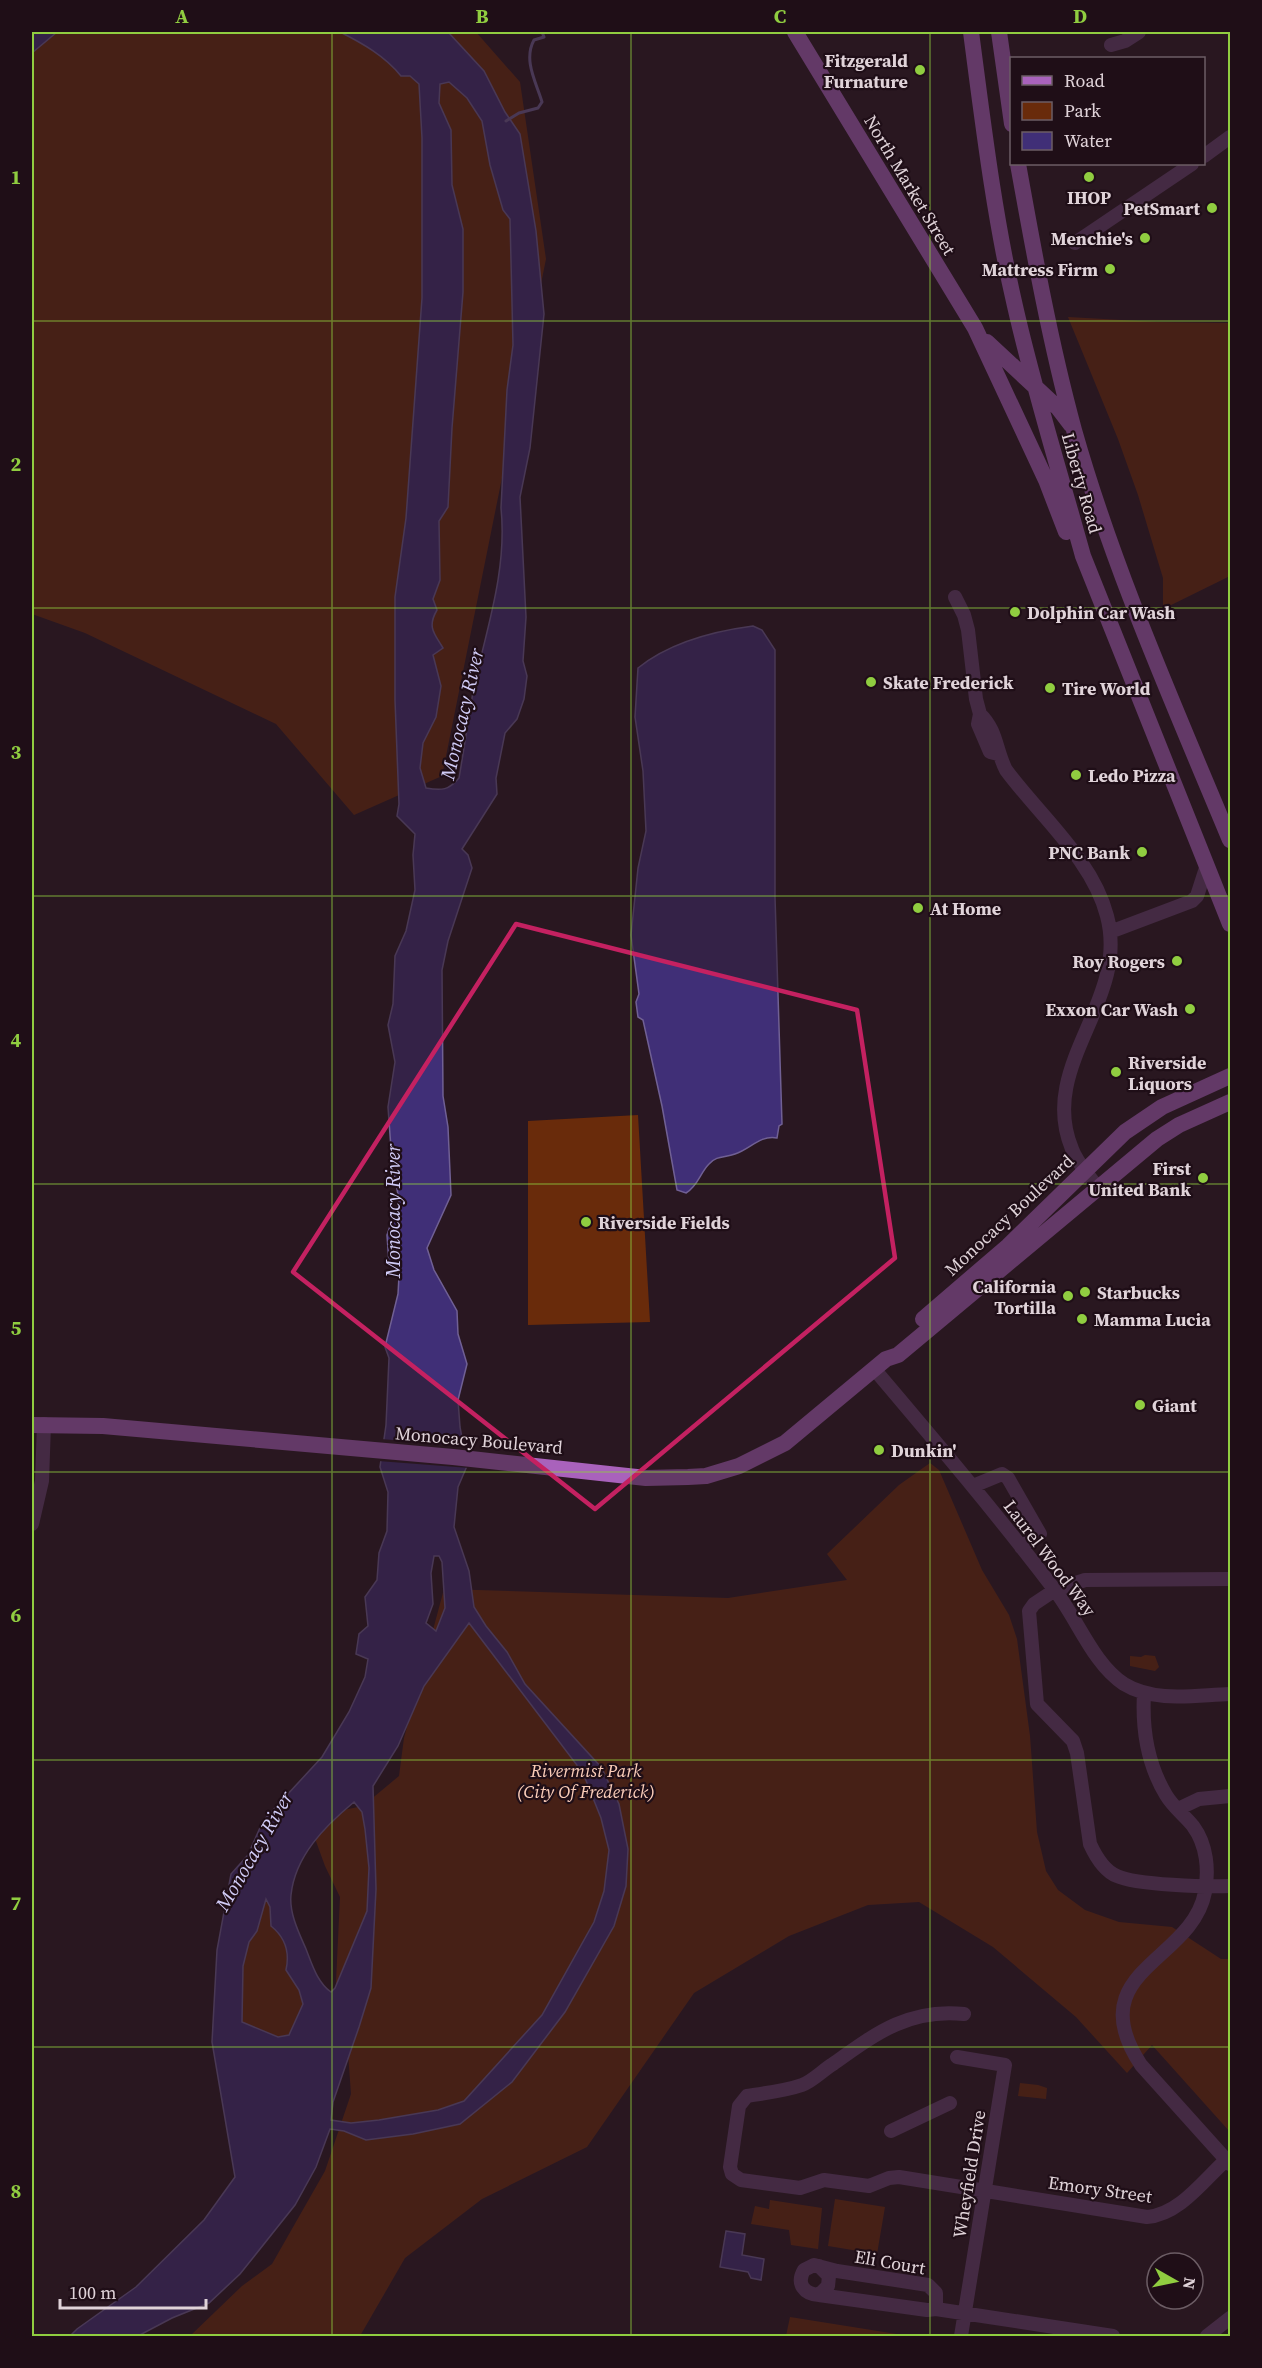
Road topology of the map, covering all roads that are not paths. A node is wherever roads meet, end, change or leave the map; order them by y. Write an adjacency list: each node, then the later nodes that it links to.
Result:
1 (795, 32): 12 (main road, North Market Street)
2 (972, 32): 13 (main road, Liberty Road)
3 (999, 32): 6 (main road)
4 (1139, 32): 5 (street)
5 (1111, 45)
6 (1010, 116)
7 (1230, 137): 8 (street)
8 (1205, 155)
9 (1018, 165): 14 (main road, Liberty Road)
10 (1191, 165): 11 (street)
11 (1075, 243)
12 (975, 328): 13 (main road, North Market Street); 15 (main road, North Market Street)
13 (1035, 388): 14 (main road, North Market Street); 15 (main road, Liberty Road)
14 (1074, 429): 17 (main road, Liberty Road)
15 (1083, 556): 18 (main road, Liberty Road)
16 (955, 597): 20 (street)
17 (1230, 840)
18 (1207, 865): 19 (main road, Liberty Road); 20 (street)
19 (1230, 924)
20 (1110, 932): 23 (street)
21 (1230, 1076): 23 (main road, Monocacy Boulevard)
22 (1230, 1102): 24 (main road, Monocacy Boulevard)
23 (1085, 1171): 24 (street); 25 (main road, Monocacy Boulevard)
24 (1097, 1187): 25 (main road, Monocacy Boulevard)
25 (881, 1364): 26 (main road, Monocacy Boulevard); 27 (street, Laurel Wood Way)
26 (38, 1424): 28 (street)
27 (973, 1486): 29 (street, Laurel Wood Way); 29 (street)
28 (32, 1524)
29 (1021, 1547): 31 (street, Laurel Wood Way)
30 (1230, 1579): 31 (street)
31 (1055, 1590): 32 (street, Laurel Wood Way); 36 (street)
32 (1144, 1694): 33 (street, Laurel Wood Way); 35 (street)
33 (1230, 1694)
34 (1230, 1796): 35 (street)
35 (1178, 1809): 36 (street)
36 (1206, 1885): 37 (street); 42 (street)
37 (1230, 1887)
38 (964, 2014): 43 (street, Emory Street)
39 (957, 2057): 43 (street, Wheyfield Drive)
40 (950, 2103): 41 (street)
41 (891, 2131)
42 (1228, 2162): 43 (street, Emory Street)
43 (985, 2189): 47 (street, Wheyfield Drive)
44 (819, 2266): 45 (street, Eli Court); 45 (street); 46 (street, Eli Court)
45 (819, 2295): 46 (street)
46 (936, 2309): 47 (street)
47 (965, 2313): 49 (street, Wheyfield Drive); 50 (street)
48 (1230, 2318): 51 (street)
49 (961, 2337)
50 (1113, 2337)
51 (1207, 2337)

